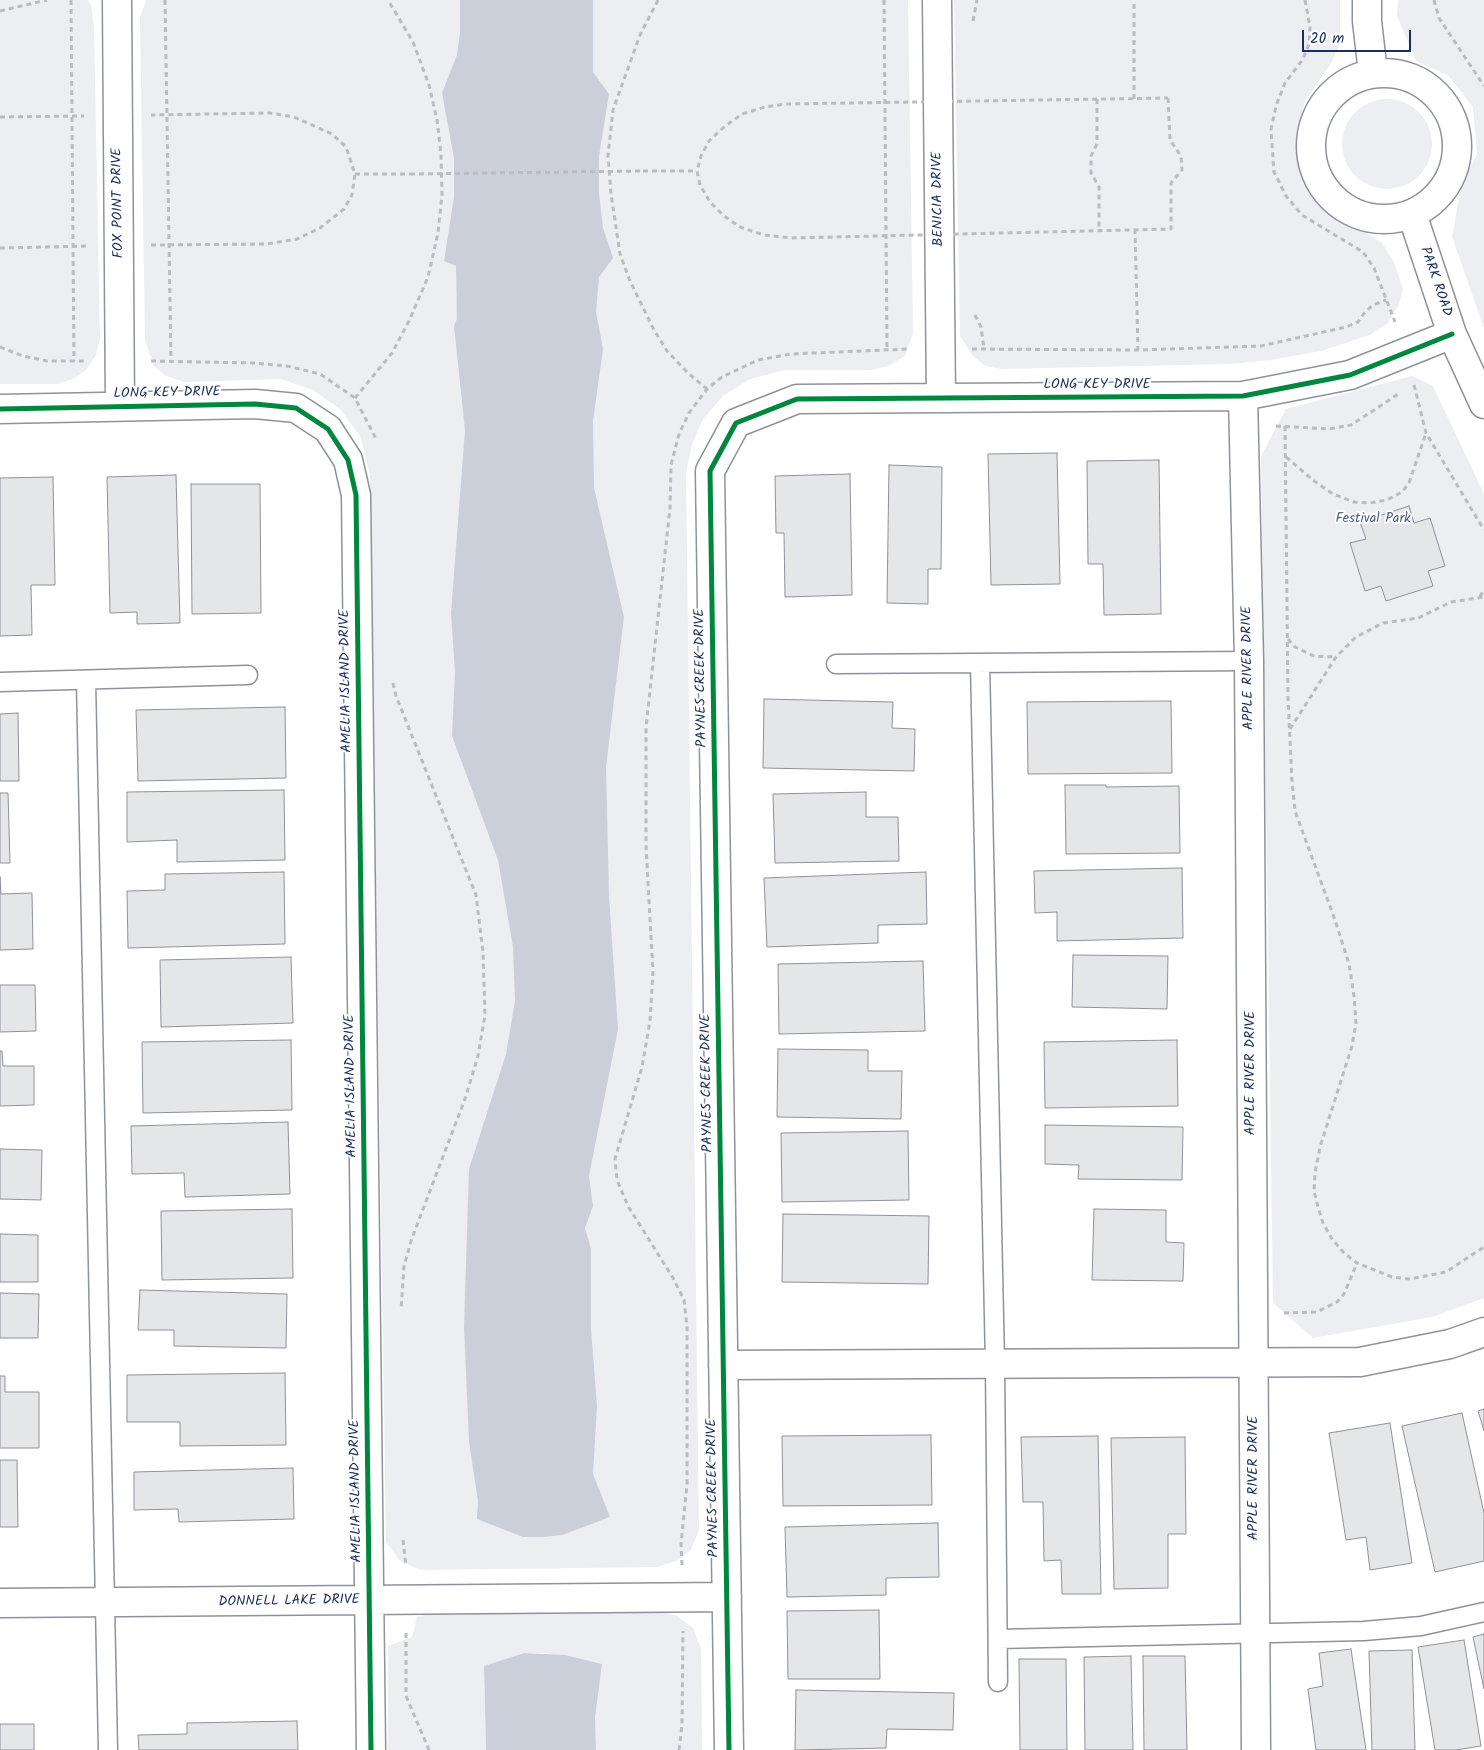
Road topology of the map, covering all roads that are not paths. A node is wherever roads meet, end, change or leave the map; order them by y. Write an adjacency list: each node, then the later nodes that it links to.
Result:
1 (117, 0): 10 (street, FOX POINT DRIVE)
2 (937, 0): 8 (street, BENICIA DRIVE)
3 (1367, 0): 4 (street)
4 (1373, 73): 5 (street); 5 (street)
5 (1412, 214): 6 (street, PARK ROAD)
6 (1452, 334): 7 (street, LONG KEY DRIVE); 9 (street, PARK ROAD)
7 (1243, 396): 8 (street, LONG KEY DRIVE); 14 (street, APPLE RIVER DRIVE)
8 (941, 398): 12 (street, LONG KEY DRIVE)
9 (1484, 404)
10 (120, 406): 11 (street, LONG KEY DRIVE); 13 (street, LONG KEY DRIVE)
11 (0, 409)
12 (736, 423): 23 (street, PAYNES CREEK DRIVE)
13 (328, 429): 25 (street, AMELIA ISLAND DRIVE)
14 (1249, 661): 15 (lane); 22 (street, APPLE RIVER DRIVE)
15 (980, 662): 16 (lane); 21 (lane)
16 (836, 664)
17 (248, 675): 18 (lane)
18 (86, 681): 19 (lane); 27 (lane)
19 (0, 682)
20 (1484, 1332): 22 (street)
21 (995, 1364): 22 (street); 23 (street); 30 (lane)
22 (1255, 1364): 29 (street, APPLE RIVER DRIVE)
23 (723, 1366): 24 (street, PAYNES CREEK DRIVE)
24 (727, 1597): 25 (street, DONNELL LAKE DRIVE); 34 (street, PAYNES CREEK DRIVE)
25 (369, 1601): 27 (street, DONNELL LAKE DRIVE); 33 (street, AMELIA ISLAND DRIVE)
26 (0, 1603): 27 (street, DONNELL LAKE DRIVE)
27 (106, 1604): 32 (lane)
28 (1484, 1612): 29 (lane)
29 (1256, 1633): 30 (lane); 35 (street, APPLE RIVER DRIVE)
30 (998, 1639): 31 (lane)
31 (998, 1682)
32 (108, 1750)
33 (371, 1750)
34 (729, 1750)
35 (1256, 1750)

